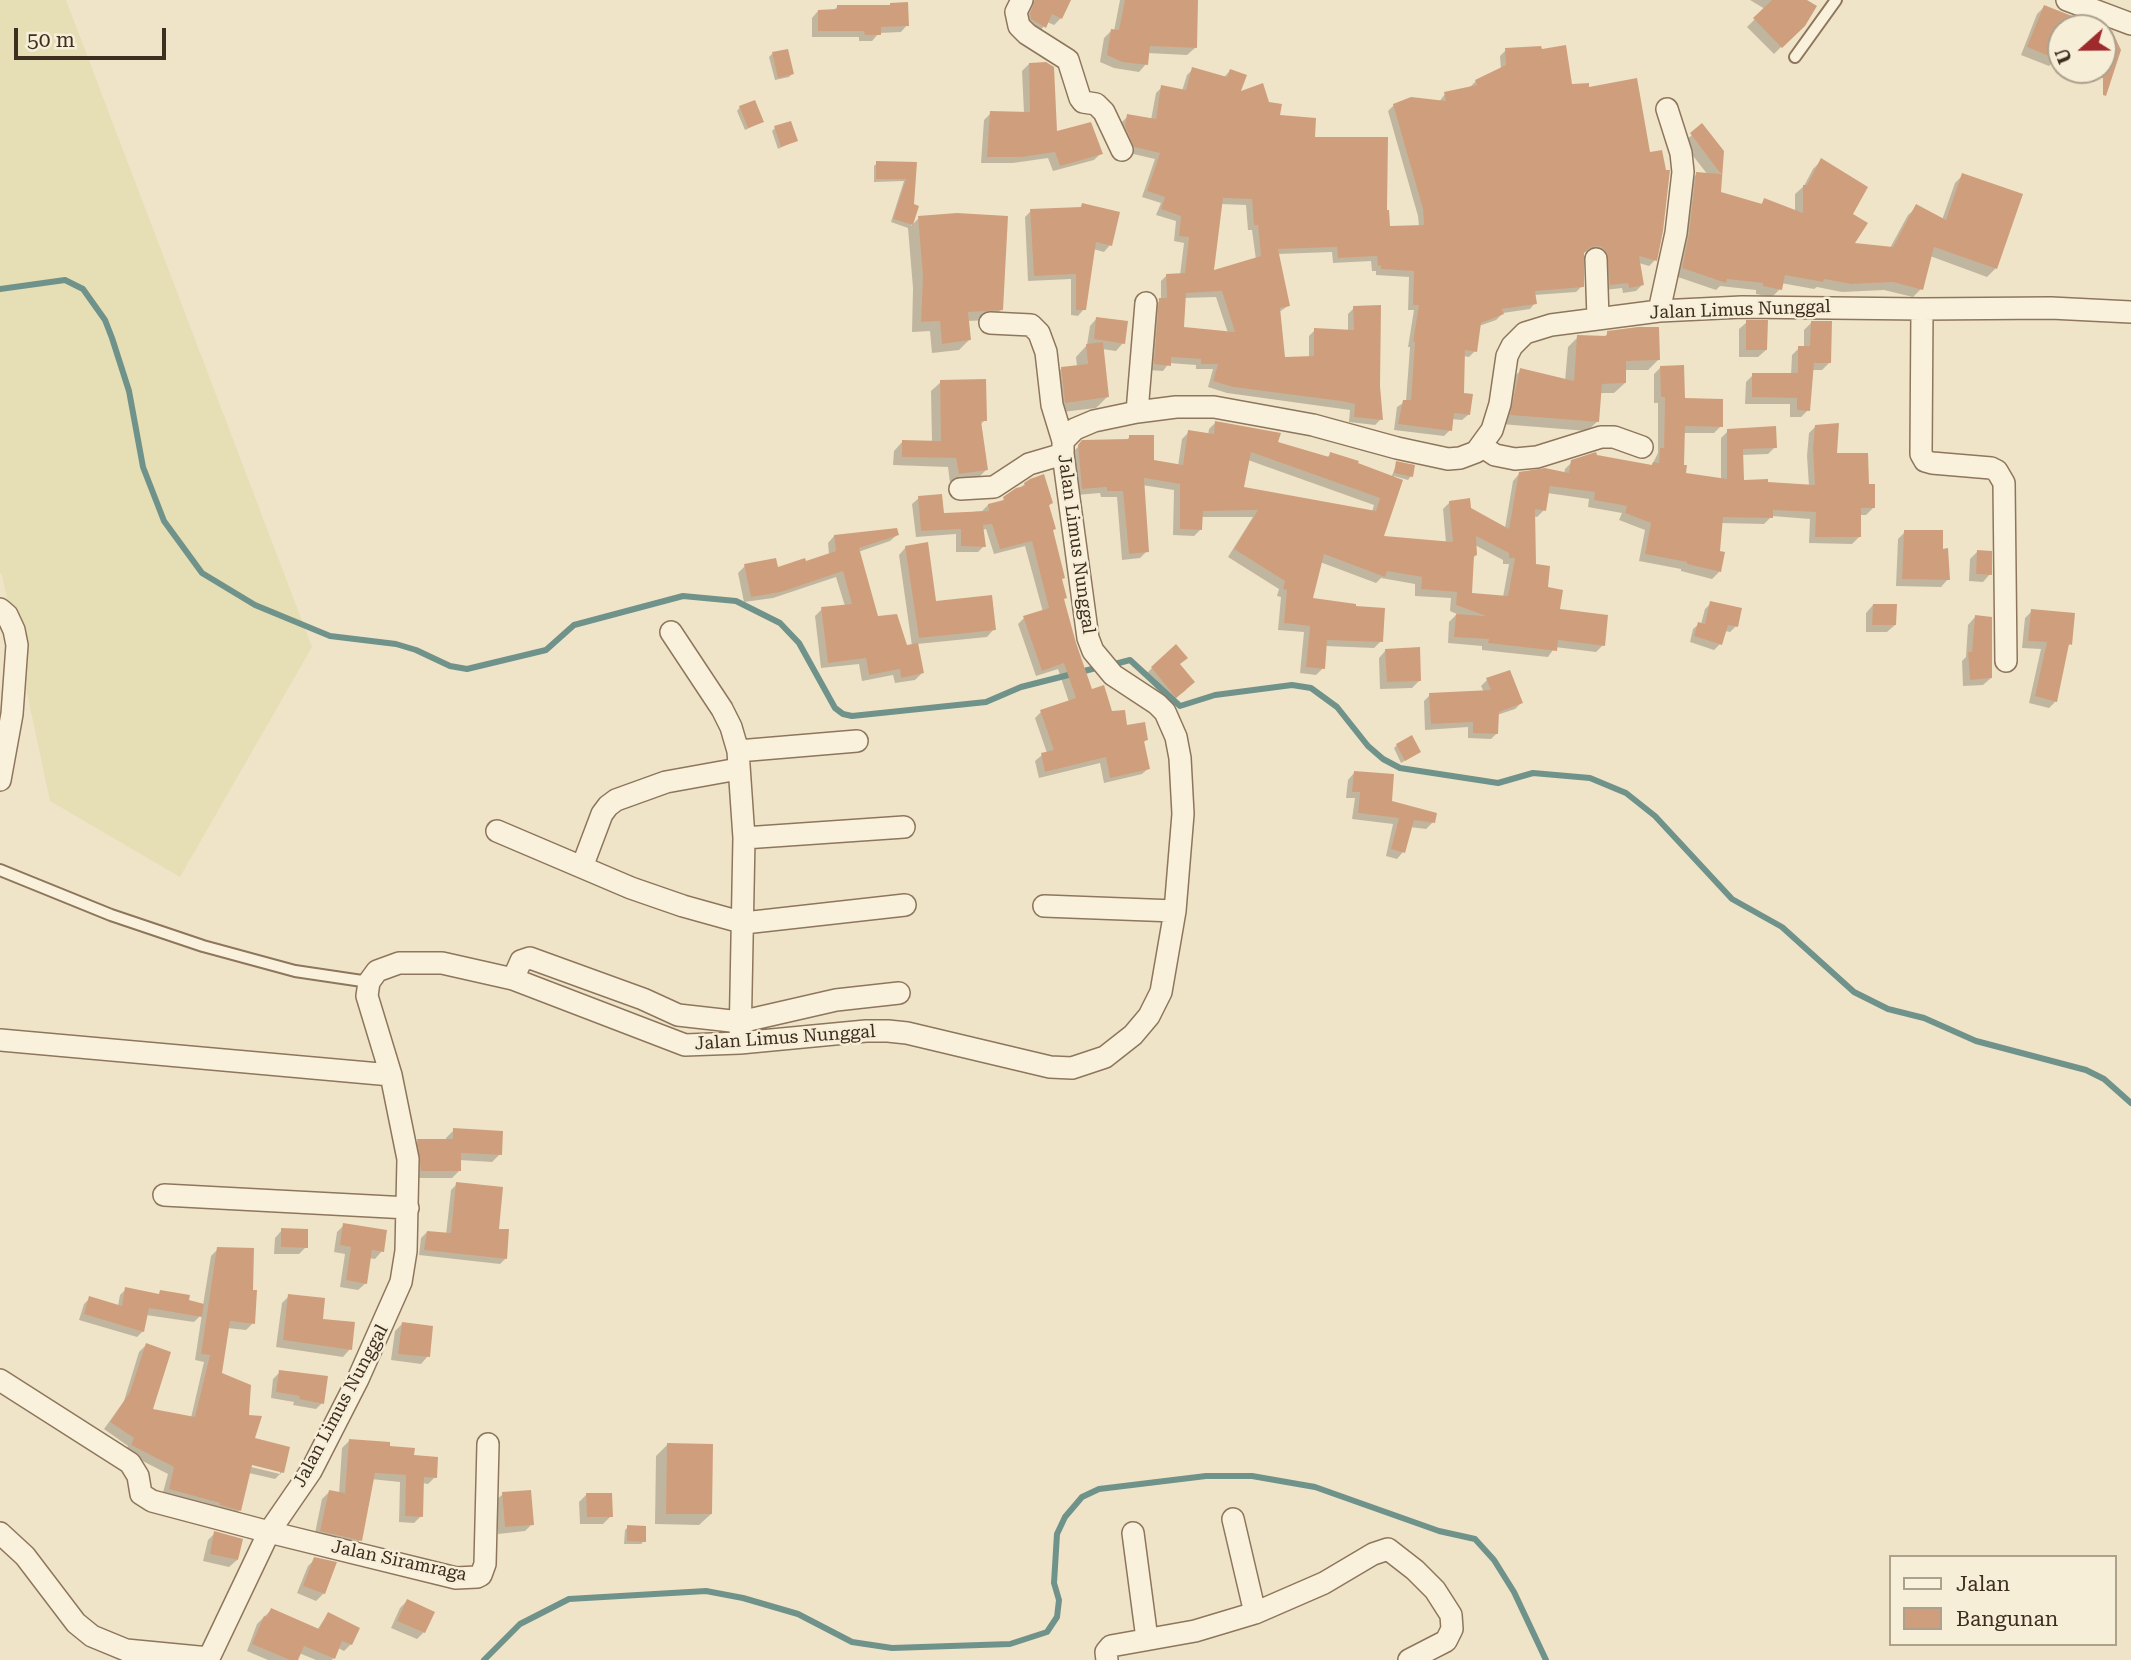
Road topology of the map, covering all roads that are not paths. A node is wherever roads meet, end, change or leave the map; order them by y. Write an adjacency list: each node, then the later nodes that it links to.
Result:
1 (1021, 0): 7 (street)
2 (1836, 0): 5 (lane)
3 (2067, 0): 4 (street)
4 (2131, 24)
5 (1795, 57)
6 (1667, 109): 11 (street)
7 (1122, 150)
8 (1596, 259): 13 (street)
9 (1146, 303): 15 (street)
10 (1922, 309): 11 (street, Jalan Limus Nunggal); 12 (street, Jalan Limus Nunggal); 22 (street)
11 (1658, 311): 13 (street, Jalan Limus Nunggal)
12 (2131, 312)
13 (1598, 318): 16 (street, Jalan Limus Nunggal)
14 (990, 323): 18 (street)
15 (1137, 412): 16 (street, Jalan Limus Nunggal); 18 (street, Jalan Limus Nunggal)
16 (1482, 447): 17 (street)
17 (1642, 447)
18 (1063, 448): 19 (street); 33 (street, Jalan Limus Nunggal)
19 (960, 489)
20 (0, 609): 25 (street)
21 (671, 632): 24 (street)
22 (2006, 661)
23 (857, 741): 24 (street)
24 (738, 760): 28 (street); 29 (street)
25 (0, 780)
26 (904, 827): 28 (street)
27 (497, 831): 29 (street)
28 (744, 838): 34 (street)
29 (582, 867): 34 (street)
30 (0, 870): 36 (lane)
31 (905, 905): 34 (street)
32 (1044, 906): 33 (street)
33 (1175, 911): 40 (street, Jalan Limus Nunggal)
34 (744, 923): 38 (street)
35 (513, 979): 36 (street, Jalan Limus Nunggal); 38 (street); 40 (street, Jalan Limus Nunggal)
36 (369, 982): 41 (street, Jalan Limus Nunggal)
37 (899, 993): 38 (street)
38 (740, 1022): 40 (street)
39 (0, 1040): 41 (street)
40 (740, 1043)
41 (391, 1075): 43 (street, Jalan Limus Nunggal)
42 (164, 1195): 43 (street)
43 (408, 1208): 47 (street, Jalan Limus Nunggal)
44 (0, 1380): 47 (street)
45 (488, 1444): 47 (street, Jalan Siramraga)
46 (1233, 1519): 50 (street)
47 (269, 1532): 52 (street, Jalan Limus Nunggal)
48 (0, 1533): 52 (street)
49 (1133, 1534): 51 (street)
50 (1255, 1613): 51 (street); 54 (street)
51 (1147, 1639): 53 (street)
52 (208, 1659)
53 (1107, 1660)
54 (1409, 1660)

